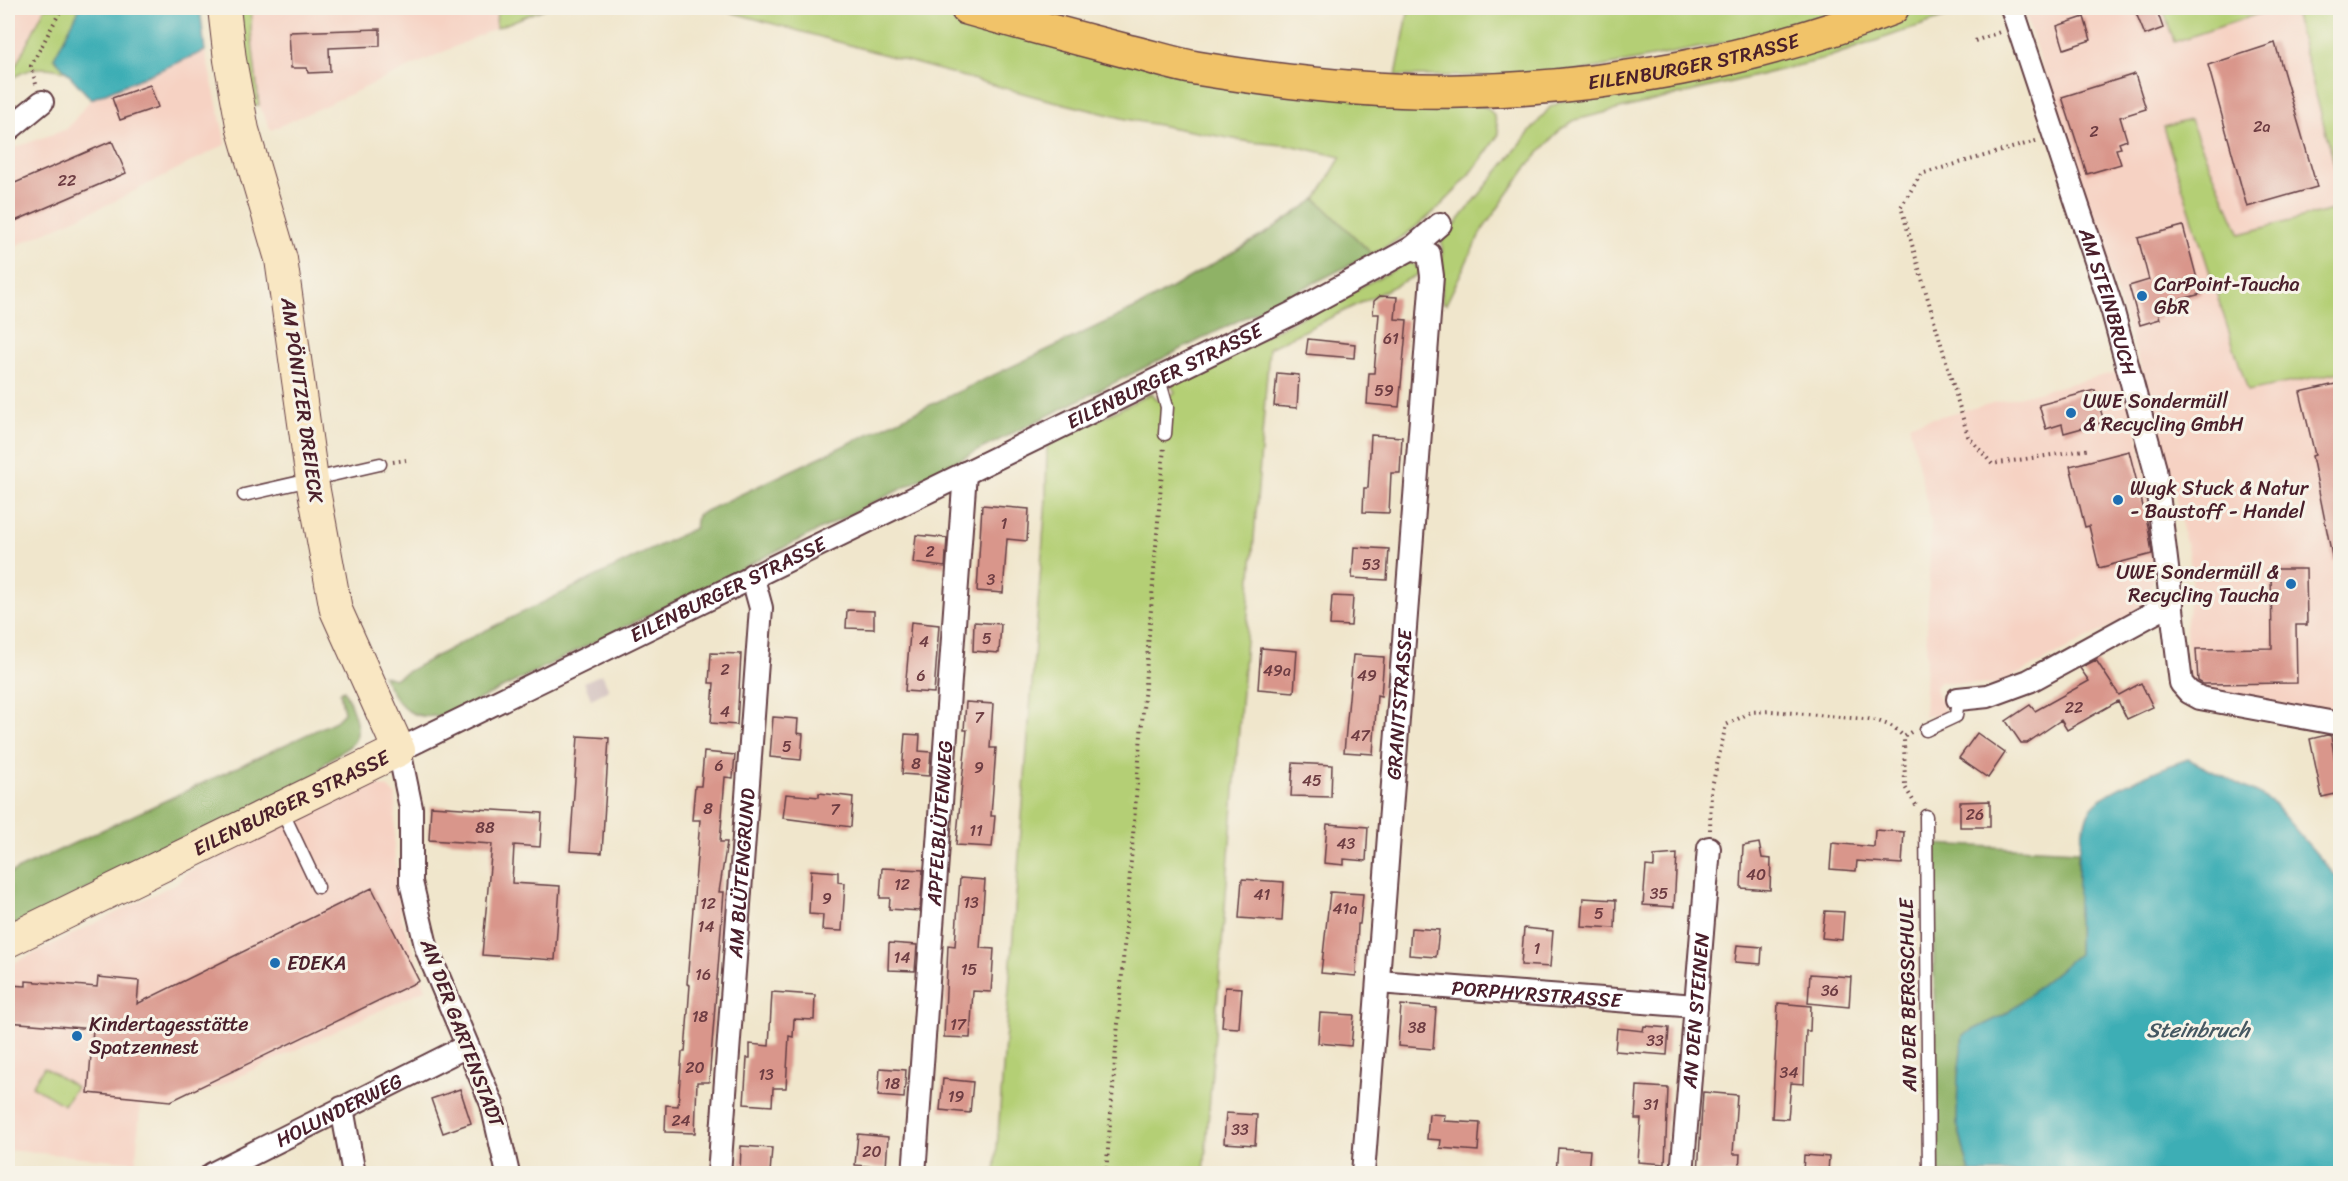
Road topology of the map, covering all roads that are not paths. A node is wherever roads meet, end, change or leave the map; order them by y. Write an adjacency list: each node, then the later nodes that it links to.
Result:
1 (224, 8): 13 (street, AM PÖNITZER DREIECK)
2 (967, 8): 3 (main road, EILENBURGER STRASSE)
3 (1892, 8)
4 (2012, 8): 16 (street, AM STEINBRUCH)
5 (42, 102): 6 (street)
6 (8, 130)
7 (1440, 224): 8 (street, EILENBURGER STRASSE)
8 (1412, 248): 9 (street, EILENBURGER STRASSE); 26 (street, GRANITSTRASSE)
9 (1159, 379): 10 (lane); 12 (street, EILENBURGER STRASSE)
10 (1166, 434)
11 (380, 465): 13 (lane)
12 (965, 473): 15 (street, EILENBURGER STRASSE); 34 (street, APFELBLÜTENWEG)
13 (312, 480): 14 (lane); 20 (street, AM PÖNITZER DREIECK)
14 (244, 495)
15 (752, 575): 20 (street, EILENBURGER STRASSE); 33 (street, AM BLÜTENGRUND)
16 (2172, 603): 17 (street); 18 (street, AM STEINBRUCH)
17 (1958, 699): 19 (lane)
18 (2340, 724)
19 (1926, 730)
20 (399, 750): 21 (street, EILENBURGER STRASSE); 28 (street, AN DER GARTENSTADT)
21 (281, 808): 24 (lane); 25 (street, EILENBURGER STRASSE)
22 (1926, 816): 37 (lane, AN DER BERGSCHULE)
23 (1709, 848): 27 (street, AN DEN STEINEN)
24 (318, 887)
25 (8, 941)
26 (1378, 982): 27 (street, PORPHYRSTRASSE); 35 (street, GRANITSTRASSE)
27 (1696, 1006): 36 (street, AN DEN STEINEN)
28 (467, 1046): 29 (street, HOLUNDERWEG); 32 (street, AN DER GARTENSTADT)
29 (342, 1108): 30 (street, HOLUNDERWEG); 31 (street)
30 (212, 1173)
31 (354, 1173)
32 (508, 1173)
33 (719, 1173)
34 (914, 1173)
35 (1363, 1173)
36 (1682, 1173)
37 (1929, 1173)

